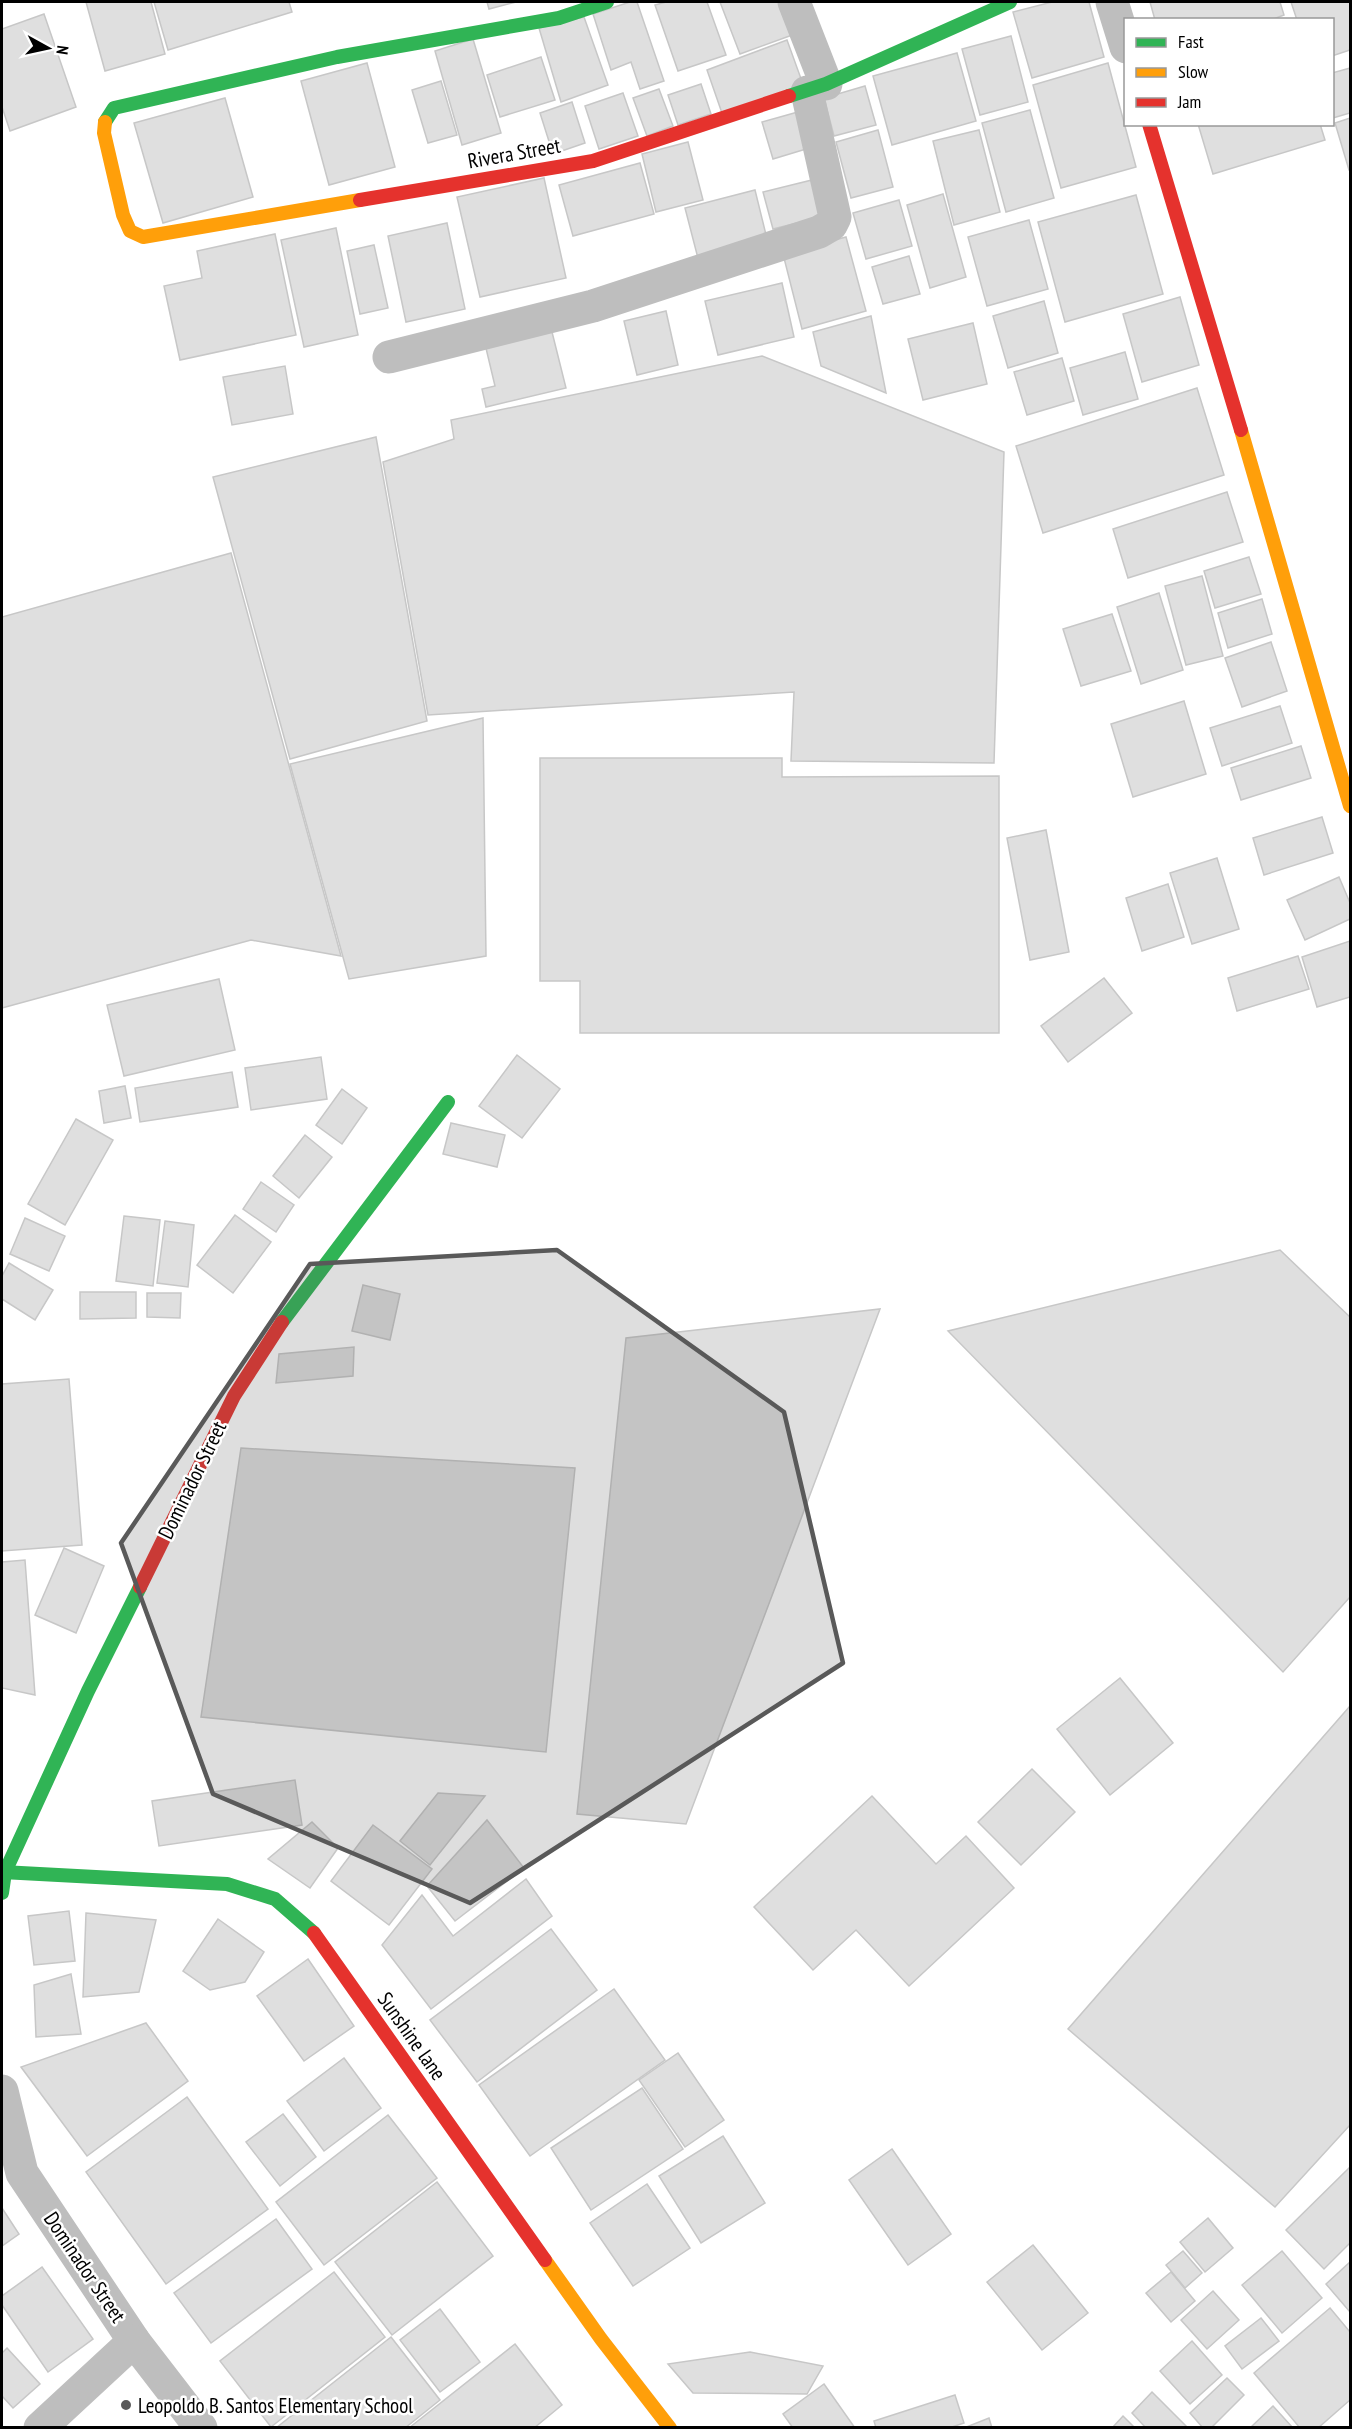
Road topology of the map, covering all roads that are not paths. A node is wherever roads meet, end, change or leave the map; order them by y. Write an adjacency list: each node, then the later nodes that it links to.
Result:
1 (607, 2): 6 (street, Rivera Street)
2 (794, 2): 6 (street)
3 (1010, 2): 6 (street, Rivera Street)
4 (1112, 2): 5 (street)
5 (1124, 44)
6 (817, 88): 8 (street)
7 (1150, 126): 9 (street)
8 (389, 357)
9 (1350, 807)
10 (448, 1102): 11 (street, Dominador Street)
11 (4, 1872): 12 (street, Dominador Street); 17 (street, Sunshine lane)
12 (2, 1895)
13 (2, 2091): 14 (street, Dominador Street)
14 (134, 2341): 15 (street); 16 (street, Dominador Street)
15 (40, 2427)
16 (201, 2427)
17 (670, 2427)

